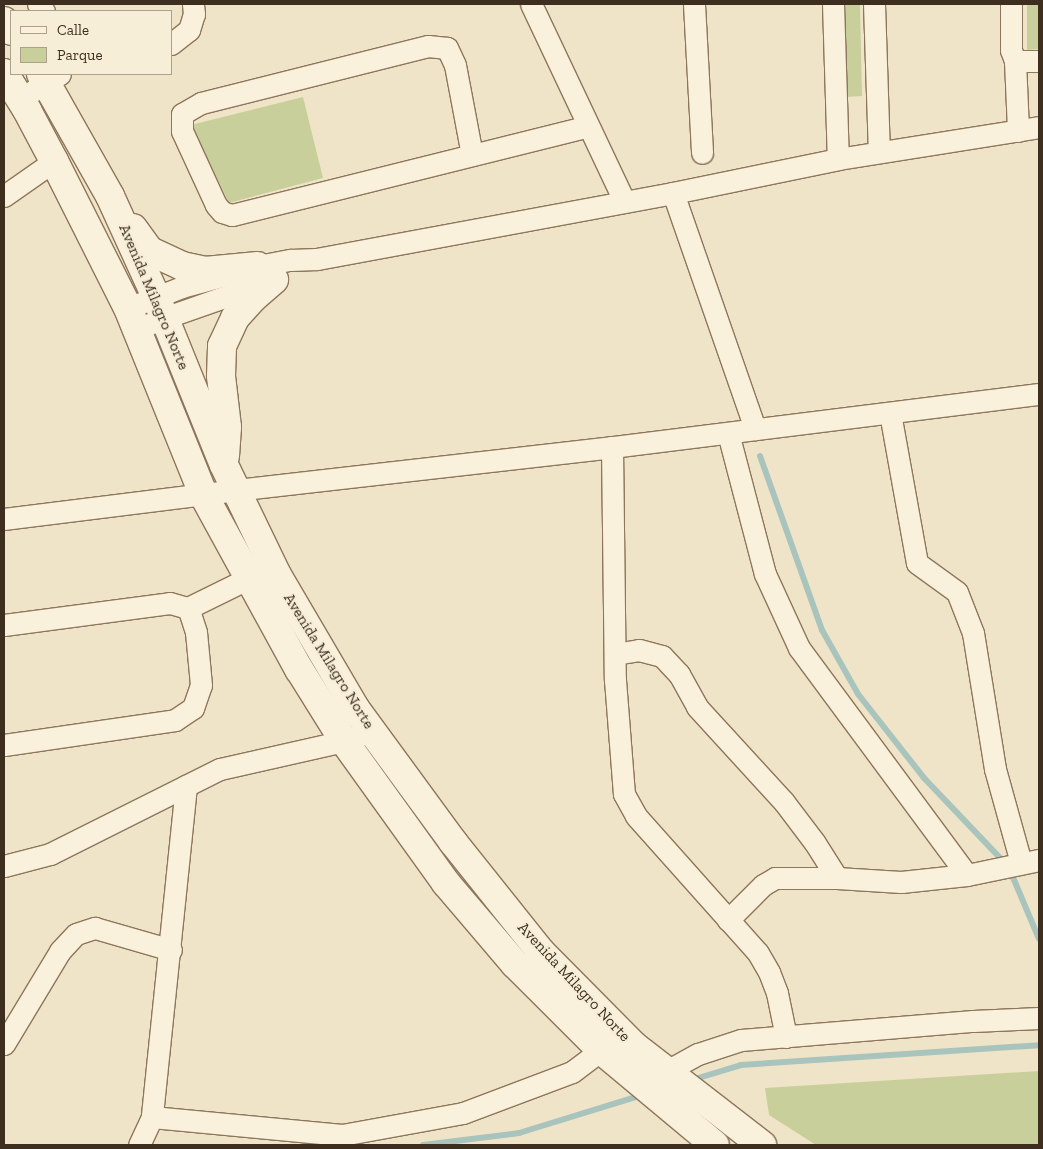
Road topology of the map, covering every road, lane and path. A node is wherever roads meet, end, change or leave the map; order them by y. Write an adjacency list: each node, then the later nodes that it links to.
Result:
1 (193, 4): 7 (street)
2 (531, 4): 13 (street)
3 (694, 4): 17 (street)
4 (833, 4): 19 (street)
5 (874, 4): 16 (street)
6 (1011, 4): 8 (street)
7 (172, 43)
8 (1015, 61): 9 (street); 15 (street)
9 (1039, 61)
10 (4, 73): 12 (main road, Avenida Milagro Norte)
11 (49, 76): 12 (street); 23 (main road, Avenida Milagro Norte)
12 (20, 99): 20 (main road, Avenida Milagro Norte)
13 (588, 126): 18 (street); 24 (street)
14 (1039, 127): 15 (street)
15 (1018, 131): 16 (street)
16 (879, 152): 19 (street)
17 (702, 153)
18 (472, 154): 18 (street)
19 (838, 159): 21 (street)
20 (54, 161): 22 (street); 27 (main road, Avenida Milagro Norte)
21 (673, 193): 24 (street); 30 (street)
22 (4, 196)
23 (110, 196): 25 (main road); 26 (main road, Avenida Milagro Norte)
24 (624, 201): 25 (street)
25 (266, 273): 26 (street); 33 (main road)
26 (160, 308): 27 (street); 33 (main road, Avenida Milagro Norte)
27 (133, 319): 35 (main road, Avenida Milagro Norte)
28 (1039, 394): 29 (street)
29 (890, 413): 30 (street); 45 (street)
30 (755, 429): 31 (street)
31 (728, 433): 32 (street); 47 (street)
32 (612, 447): 34 (street); 40 (street)
33 (224, 464): 34 (main road, Avenida Milagro Norte)
34 (236, 490): 35 (street); 41 (main road, Avenida Milagro Norte)
35 (204, 494): 36 (street); 37 (main road, Avenida Milagro Norte)
36 (4, 519)
37 (249, 578): 38 (street); 42 (main road, Avenida Milagro Norte)
38 (188, 608): 39 (street); 43 (street)
39 (4, 625)
40 (615, 654): 48 (street); 49 (street)
41 (372, 731): 42 (street); 55 (main road, Avenida Milagro Norte)
42 (344, 741): 44 (street); 54 (main road, Avenida Milagro Norte)
43 (4, 745)
44 (186, 786): 46 (street); 50 (street)
45 (1030, 862): 47 (street)
46 (4, 866)
47 (967, 875): 48 (street)
48 (836, 878): 49 (street)
49 (728, 920): 52 (street)
50 (171, 950): 53 (street); 56 (street)
51 (1039, 1018): 52 (street)
52 (786, 1036): 55 (street)
53 (4, 1044)
54 (602, 1050): 56 (street); 58 (main road, Avenida Milagro Norte)
55 (667, 1071): 59 (main road, Avenida Milagro Norte)
56 (152, 1117): 57 (street)
57 (139, 1145)
58 (715, 1145)
59 (762, 1145)

